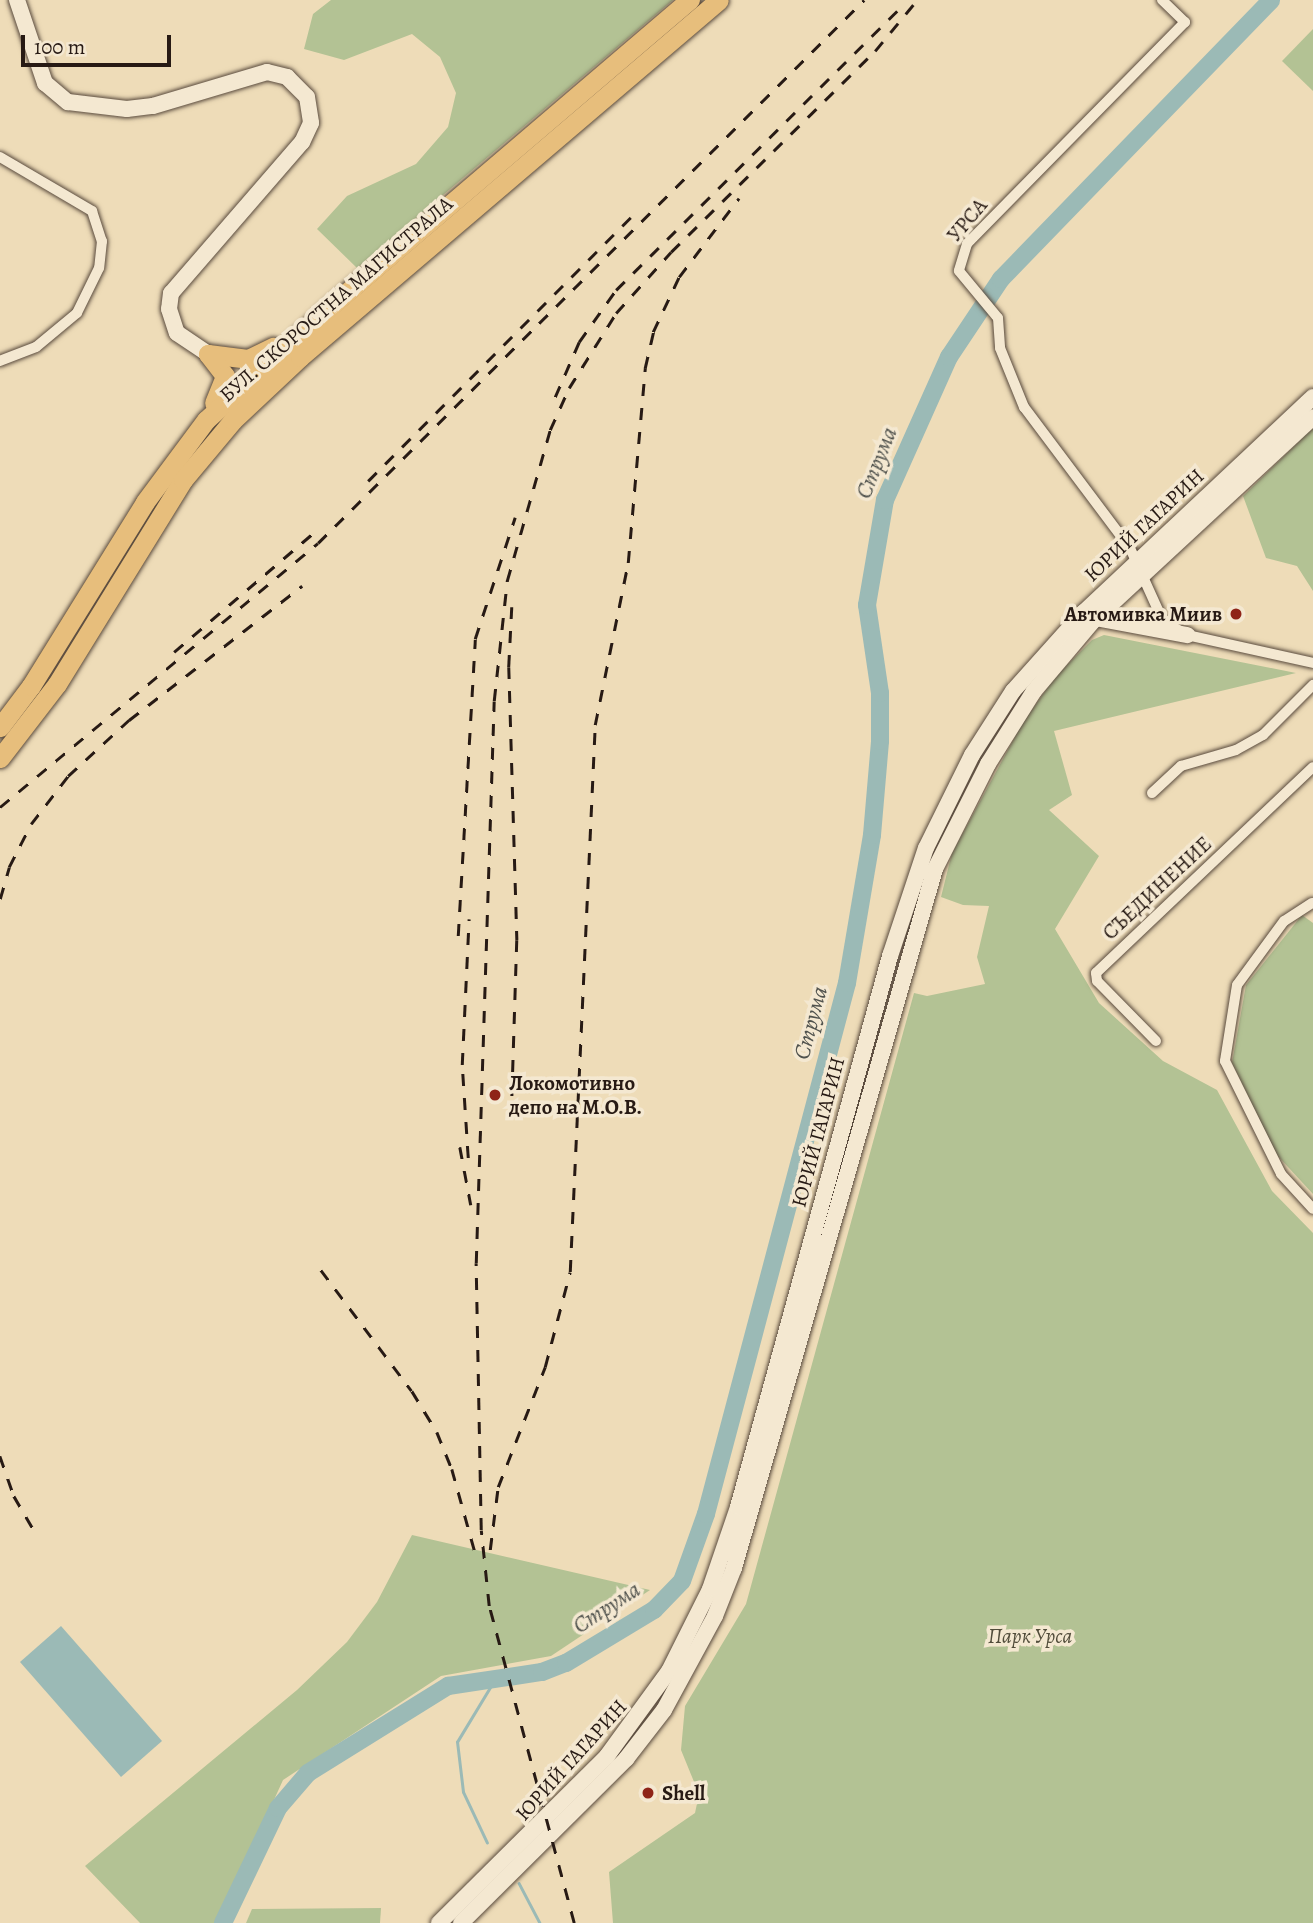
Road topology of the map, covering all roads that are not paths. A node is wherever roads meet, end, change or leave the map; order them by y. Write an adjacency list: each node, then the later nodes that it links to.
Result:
1 (17, 0): 7 (street)
2 (690, 0): 6 (highway, БУЛ. СКОРОСТНА МАГИСТРАЛА)
3 (719, 0): 13 (highway, БУЛ. СКОРОСТНА МАГИСТРАЛА)
4 (1162, 0): 12 (street, УРСА)
5 (0, 157): 8 (street)
6 (344, 295): 7 (highway); 11 (highway, БУЛ. СКОРОСТНА МАГИСТРАЛА)
7 (208, 354): 11 (highway)
8 (0, 361)
9 (1313, 397): 12 (street, ЮРИЙ ГАГАРИН)
10 (1313, 417): 12 (street, ЮРИЙ ГАГАРИН)
11 (188, 442): 13 (highway, БУЛ. СКОРОСТНА МАГИСТРАЛА)
12 (1137, 568): 14 (street, ЮРИЙ ГАГАРИН); 15 (street, УРСА); 25 (street, ЮРИЙ ГАГАРИН)
13 (88, 615): 18 (highway, БУЛ. СКОРОСТНА МАГИСТРАЛА); 19 (highway, БУЛ. СКОРОСТНА МАГИСТРАЛА)
14 (1096, 618): 15 (street); 26 (street, ЮРИЙ ГАГАРИН)
15 (1187, 635): 16 (street)
16 (1311, 663): 17 (street)
17 (1313, 685): 21 (street)
18 (0, 726)
19 (0, 758)
20 (1313, 767): 23 (street, СЪЕДИНЕНИЕ)
21 (1152, 793)
22 (1312, 903): 24 (street)
23 (1156, 1041)
24 (1313, 1209)
25 (439, 1923)
26 (461, 1923)

